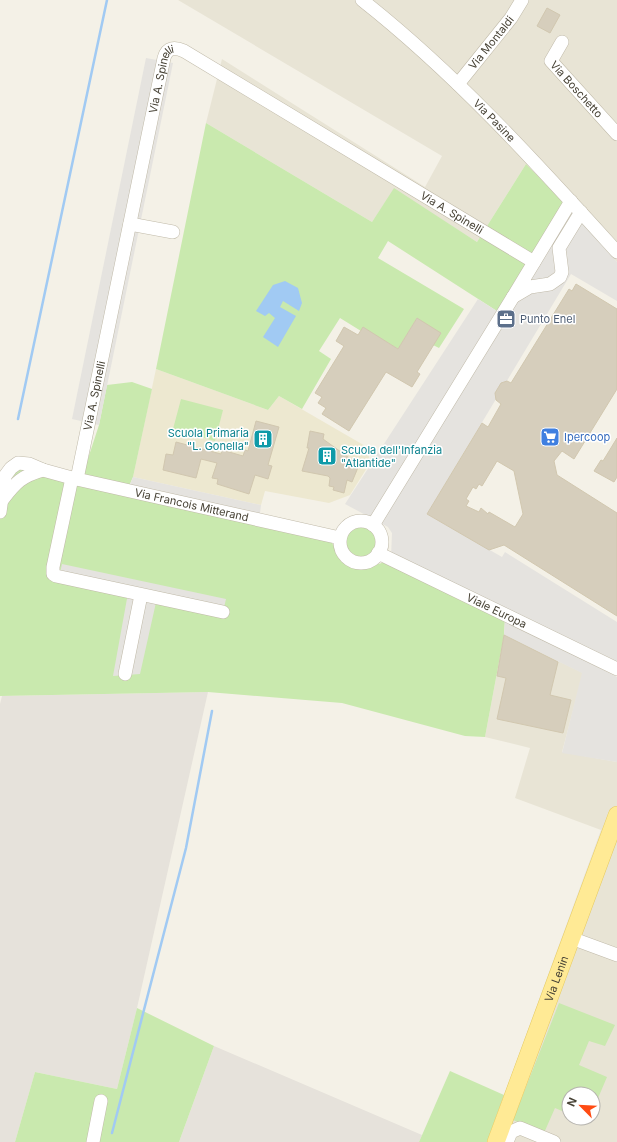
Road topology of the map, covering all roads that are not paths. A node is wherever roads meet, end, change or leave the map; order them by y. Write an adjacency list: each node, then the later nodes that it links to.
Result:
1 (362, 0): 4 (street, Via Pasine)
2 (522, 0): 4 (street, Via Montaldi)
3 (562, 42): 5 (street, Via Boschetto)
4 (458, 84): 6 (street, Via Pasine)
5 (617, 134)
6 (571, 201): 7 (street, Via Pasine); 9 (street)
7 (581, 212): 11 (street); 12 (street, Via Pasine)
8 (130, 224): 10 (street); 13 (street, Via A. Spinelli); 16 (street, Via A. Spinelli)
9 (556, 225): 11 (street); 13 (street)
10 (173, 232)
11 (565, 236): 14 (street)
12 (617, 252)
13 (532, 266): 14 (street); 15 (street)
14 (533, 287): 15 (street)
15 (513, 297): 18 (street)
16 (74, 478): 17 (street, Via Francois Mitterand); 19 (street, Via Francois Mitterand); 21 (street, Via A. Spinelli)
17 (0, 512)
18 (373, 526): 19 (street); 20 (street)
19 (340, 538): 20 (street)
20 (378, 553): 23 (street, Viale Europa)
21 (142, 595): 22 (street); 24 (street)
22 (223, 612)
23 (617, 668)
24 (125, 674)
25 (617, 815): 26 (main road, Via Lenin)
26 (571, 938): 27 (street); 30 (main road, Via Lenin)
27 (617, 955)
28 (100, 1101): 29 (street)
29 (93, 1142)
30 (496, 1142)
31 (508, 1142): 32 (street)
32 (554, 1142)

